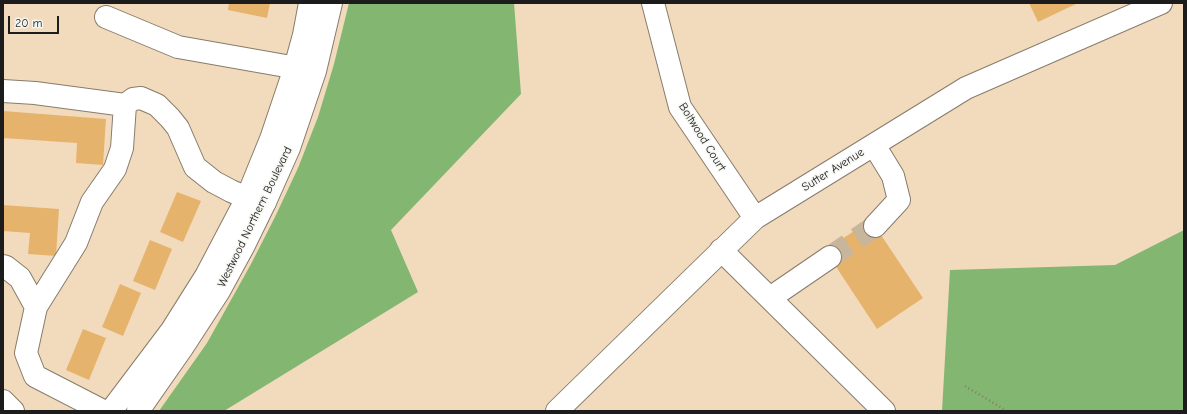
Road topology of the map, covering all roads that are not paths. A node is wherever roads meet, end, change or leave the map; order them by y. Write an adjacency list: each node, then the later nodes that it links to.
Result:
1 (310, 3): 6 (street, Westwood Northern Boulevard)
2 (331, 3): 6 (street, Westwood Northern Boulevard)
3 (653, 3): 11 (street, Boltwood Court)
4 (1161, 3): 9 (street, Sutter Avenue)
5 (106, 17): 6 (street)
6 (305, 69): 10 (street, Westwood Northern Boulevard)
7 (3, 91): 8 (street)
8 (125, 105): 10 (street); 17 (street)
9 (874, 145): 11 (street, Sutter Avenue); 12 (street)
10 (256, 200): 21 (street, Westwood Northern Boulevard); 22 (street, Westwood Northern Boulevard)
11 (754, 218): 13 (street, Sutter Avenue)
12 (876, 226)
13 (721, 250): 16 (street); 23 (street, Sutter Avenue)
14 (830, 257): 16 (street)
15 (3, 266): 17 (street)
16 (770, 298): 24 (street)
17 (36, 307): 20 (street)
18 (3, 401): 19 (street)
19 (13, 411)
20 (103, 411)
21 (112, 411)
22 (138, 411)
23 (557, 411)
24 (884, 411)

